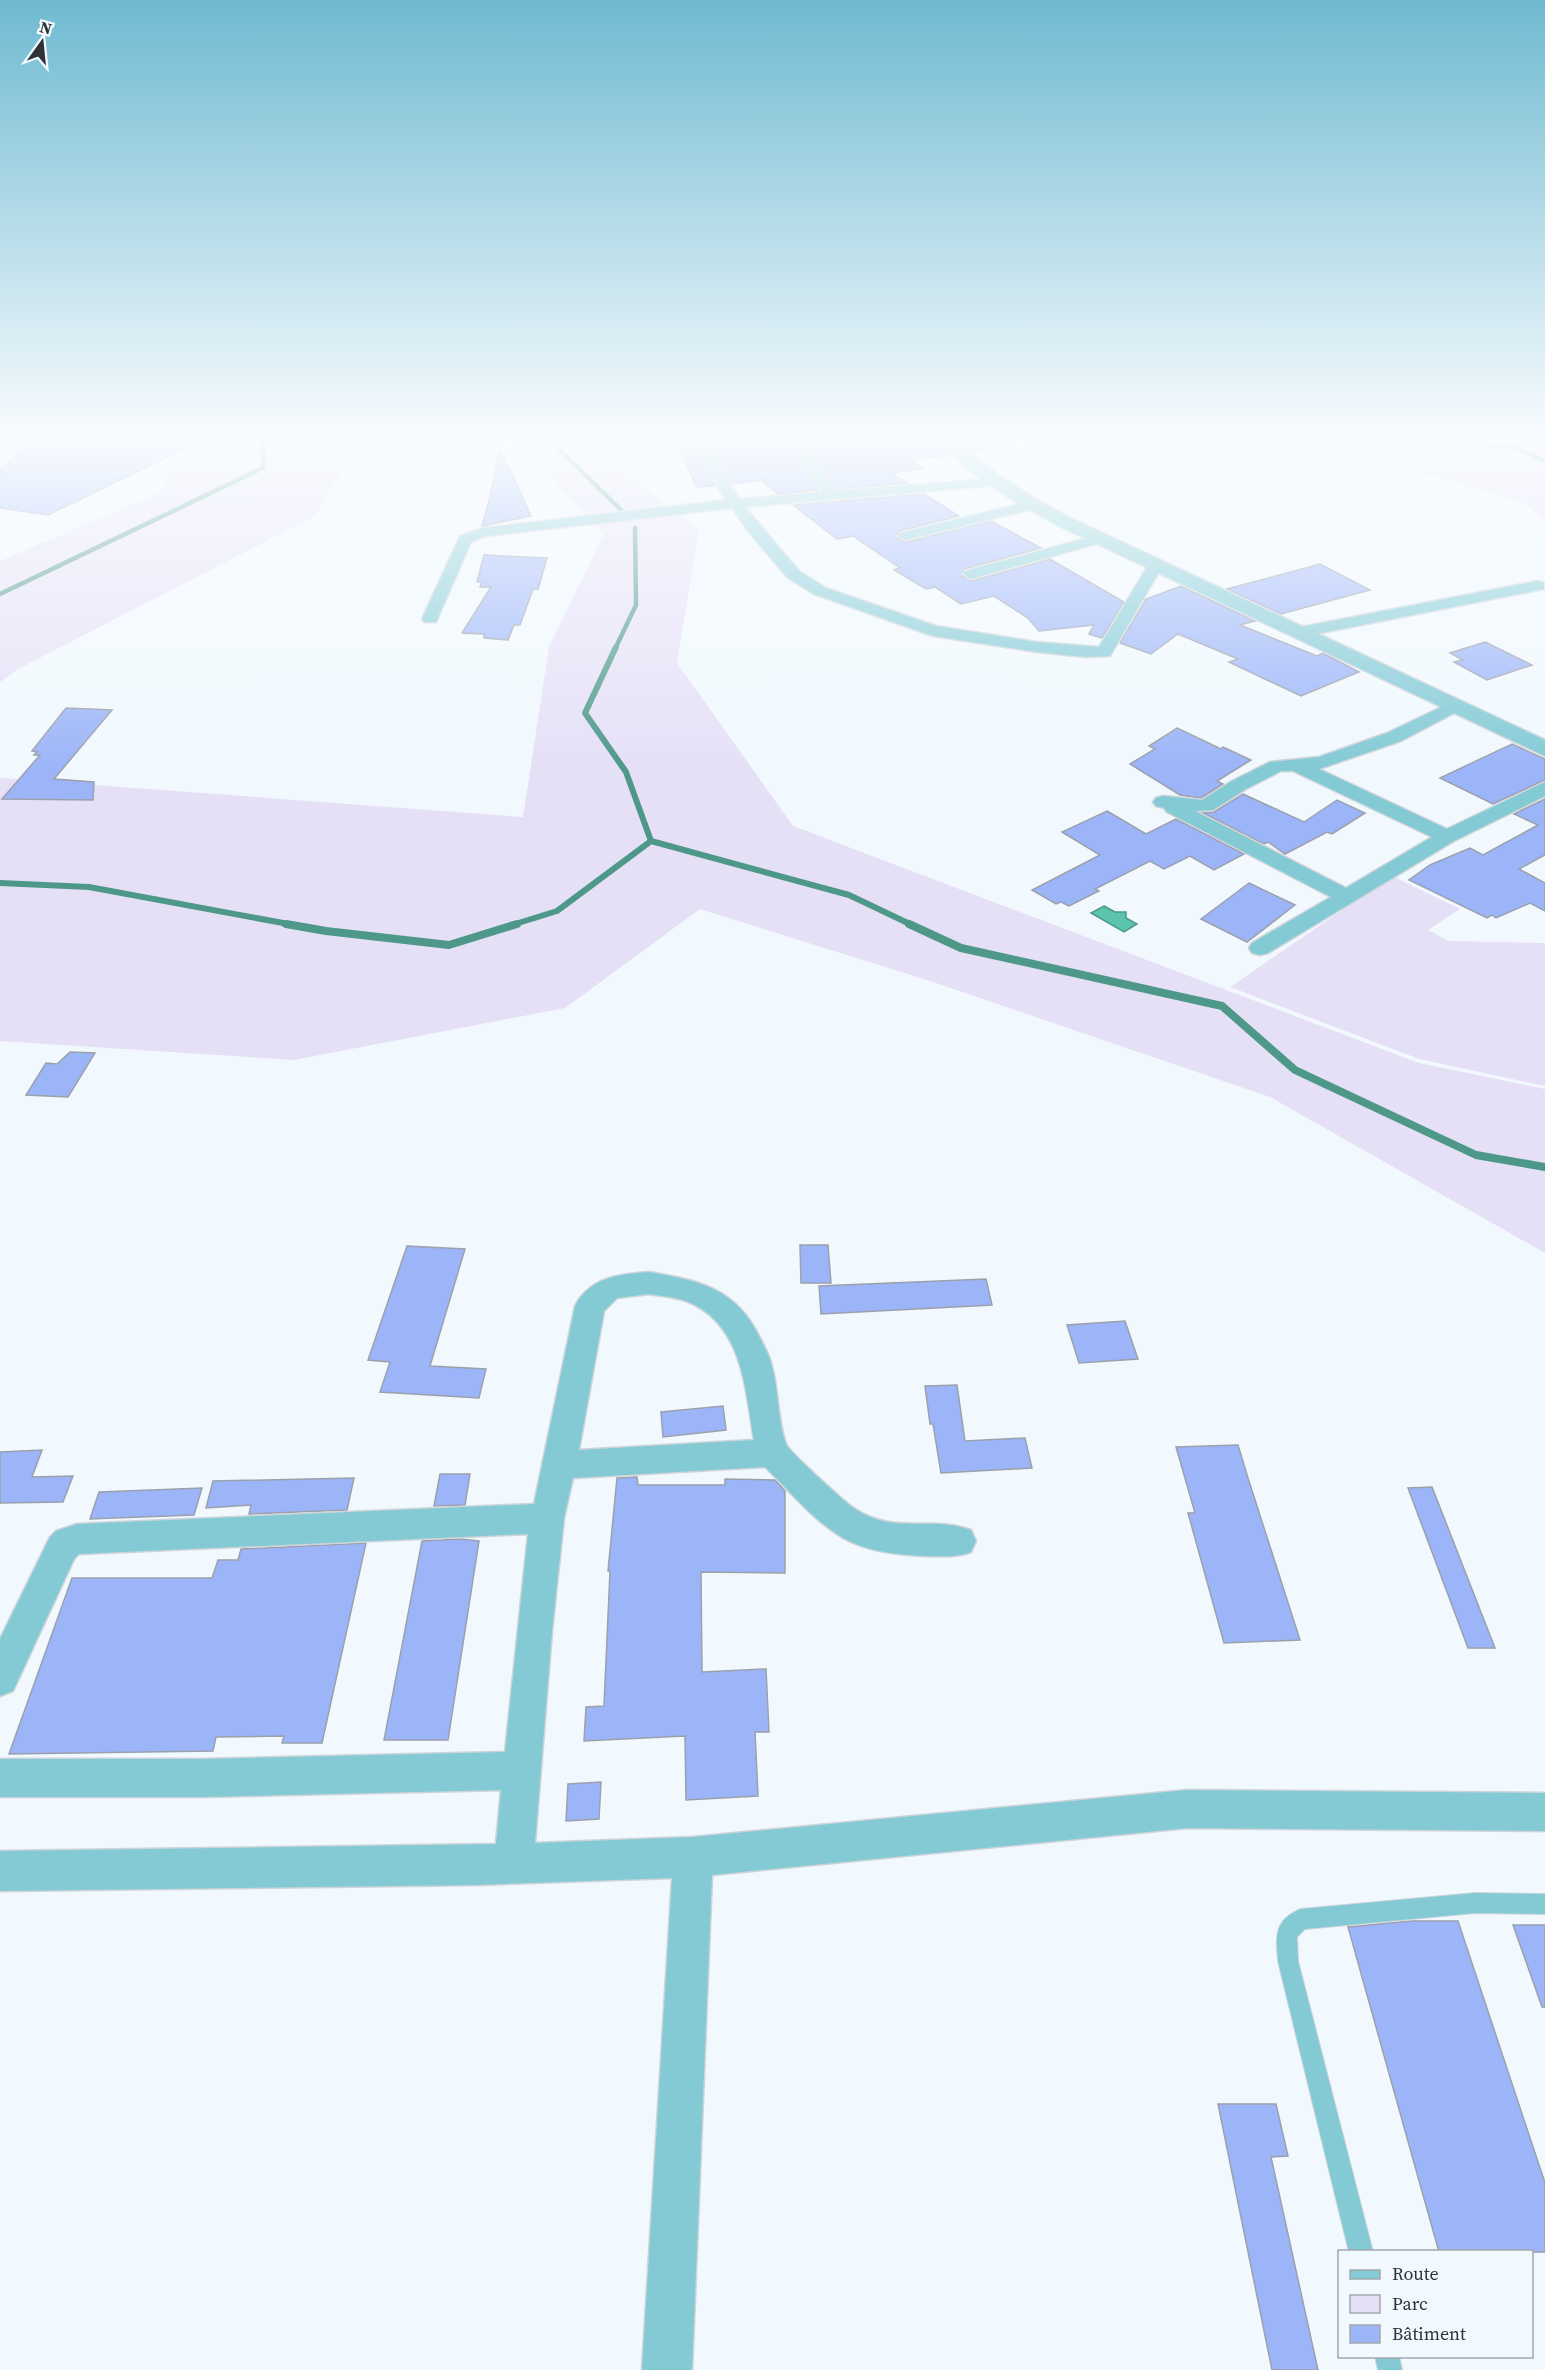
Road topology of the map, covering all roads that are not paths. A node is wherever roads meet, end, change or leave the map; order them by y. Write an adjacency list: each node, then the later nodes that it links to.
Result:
1 (462, 547): 8 (street)
2 (770, 547): 5 (street)
3 (1070, 547): 6 (street)
4 (1115, 547): 5 (street)
5 (1155, 565): 9 (street)
6 (971, 574)
7 (1538, 586): 9 (street)
8 (430, 619)
9 (1301, 632): 10 (street)
10 (1454, 706): 11 (street); 12 (street)
11 (1545, 749)
12 (1296, 765): 14 (street); 15 (street)
13 (1545, 788): 14 (street)
14 (1447, 837): 15 (street)
15 (1346, 896): 16 (street)
16 (1260, 948)
17 (772, 1453): 18 (street); 18 (street); 20 (street)
18 (560, 1465): 19 (street)
19 (547, 1518): 21 (street); 22 (street)
20 (959, 1541)
21 (0, 1678)
22 (521, 1771): 23 (street); 26 (street)
23 (0, 1778)
24 (1545, 1812): 25 (street)
25 (693, 1857): 26 (street); 30 (street)
26 (514, 1863): 27 (street)
27 (0, 1871)
28 (1545, 1904): 29 (lane)
29 (1360, 2250)
30 (667, 2370)

